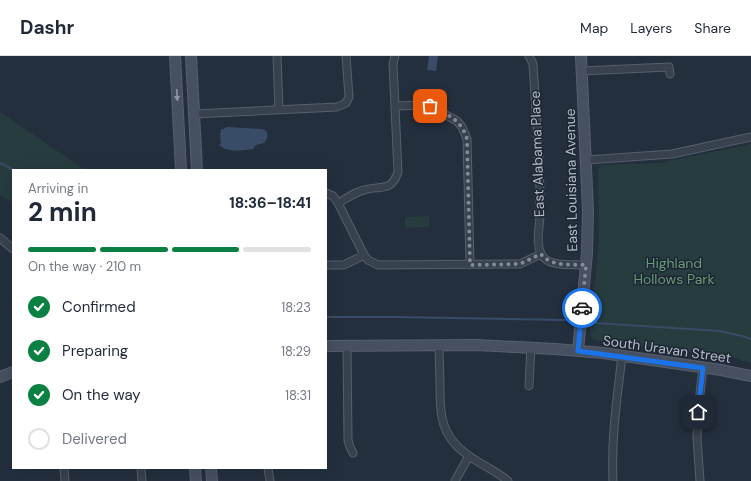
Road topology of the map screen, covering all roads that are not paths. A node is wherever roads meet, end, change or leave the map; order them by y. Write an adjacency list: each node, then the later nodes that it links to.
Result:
1 (175, 56): 15 (street, one-way to 15)
2 (191, 56): 12 (street)
3 (277, 56): 11 (street)
4 (346, 56): 11 (street)
5 (395, 56): 10 (street)
6 (529, 56): 21 (street, East Alabama Place)
7 (581, 56): 8 (street, East Louisiana Avenue)
8 (581, 72): 9 (street); 14 (street, East Louisiana Avenue)
9 (670, 74)
10 (395, 106): 18 (street); 24 (street)
11 (279, 109): 12 (street)
12 (194, 114): 16 (street)
13 (751, 137): 14 (street)
14 (586, 160): 25 (street, East Louisiana Avenue)
15 (181, 169)
16 (197, 169)
17 (327, 193): 18 (street)
18 (338, 203): 22 (street)
19 (0, 238): 20 (street)
20 (12, 247)
21 (541, 254): 24 (street); 25 (street)
22 (364, 255): 23 (street); 24 (street)
23 (327, 265)
24 (470, 265)
25 (586, 265): 30 (street, East Louisiana Avenue)
26 (439, 345): 28 (street, South Uravan Street); 29 (street, South Uravan Street); 38 (street)
27 (327, 346): 28 (street, South Uravan Street)
28 (347, 346): 37 (street)
29 (531, 347): 30 (street, South Uravan Street); 36 (street)
30 (578, 351): 31 (street, South Uravan Street)
31 (622, 356): 32 (street, South Uravan Street); 51 (street)
32 (703, 368): 34 (street, South Uravan Street); 52 (street)
33 (12, 372): 35 (street)
34 (751, 376)
35 (0, 377)
36 (529, 386)
37 (353, 453)
38 (470, 456): 49 (street); 50 (street)
39 (64, 469): 44 (street)
40 (141, 469): 45 (street)
41 (195, 469): 46 (street)
42 (211, 469): 47 (street)
43 (268, 469): 48 (street)
44 (65, 481)
45 (142, 481)
46 (196, 481)
47 (212, 481)
48 (270, 481)
49 (455, 481)
50 (508, 481)
51 (613, 481)
52 (700, 481)

